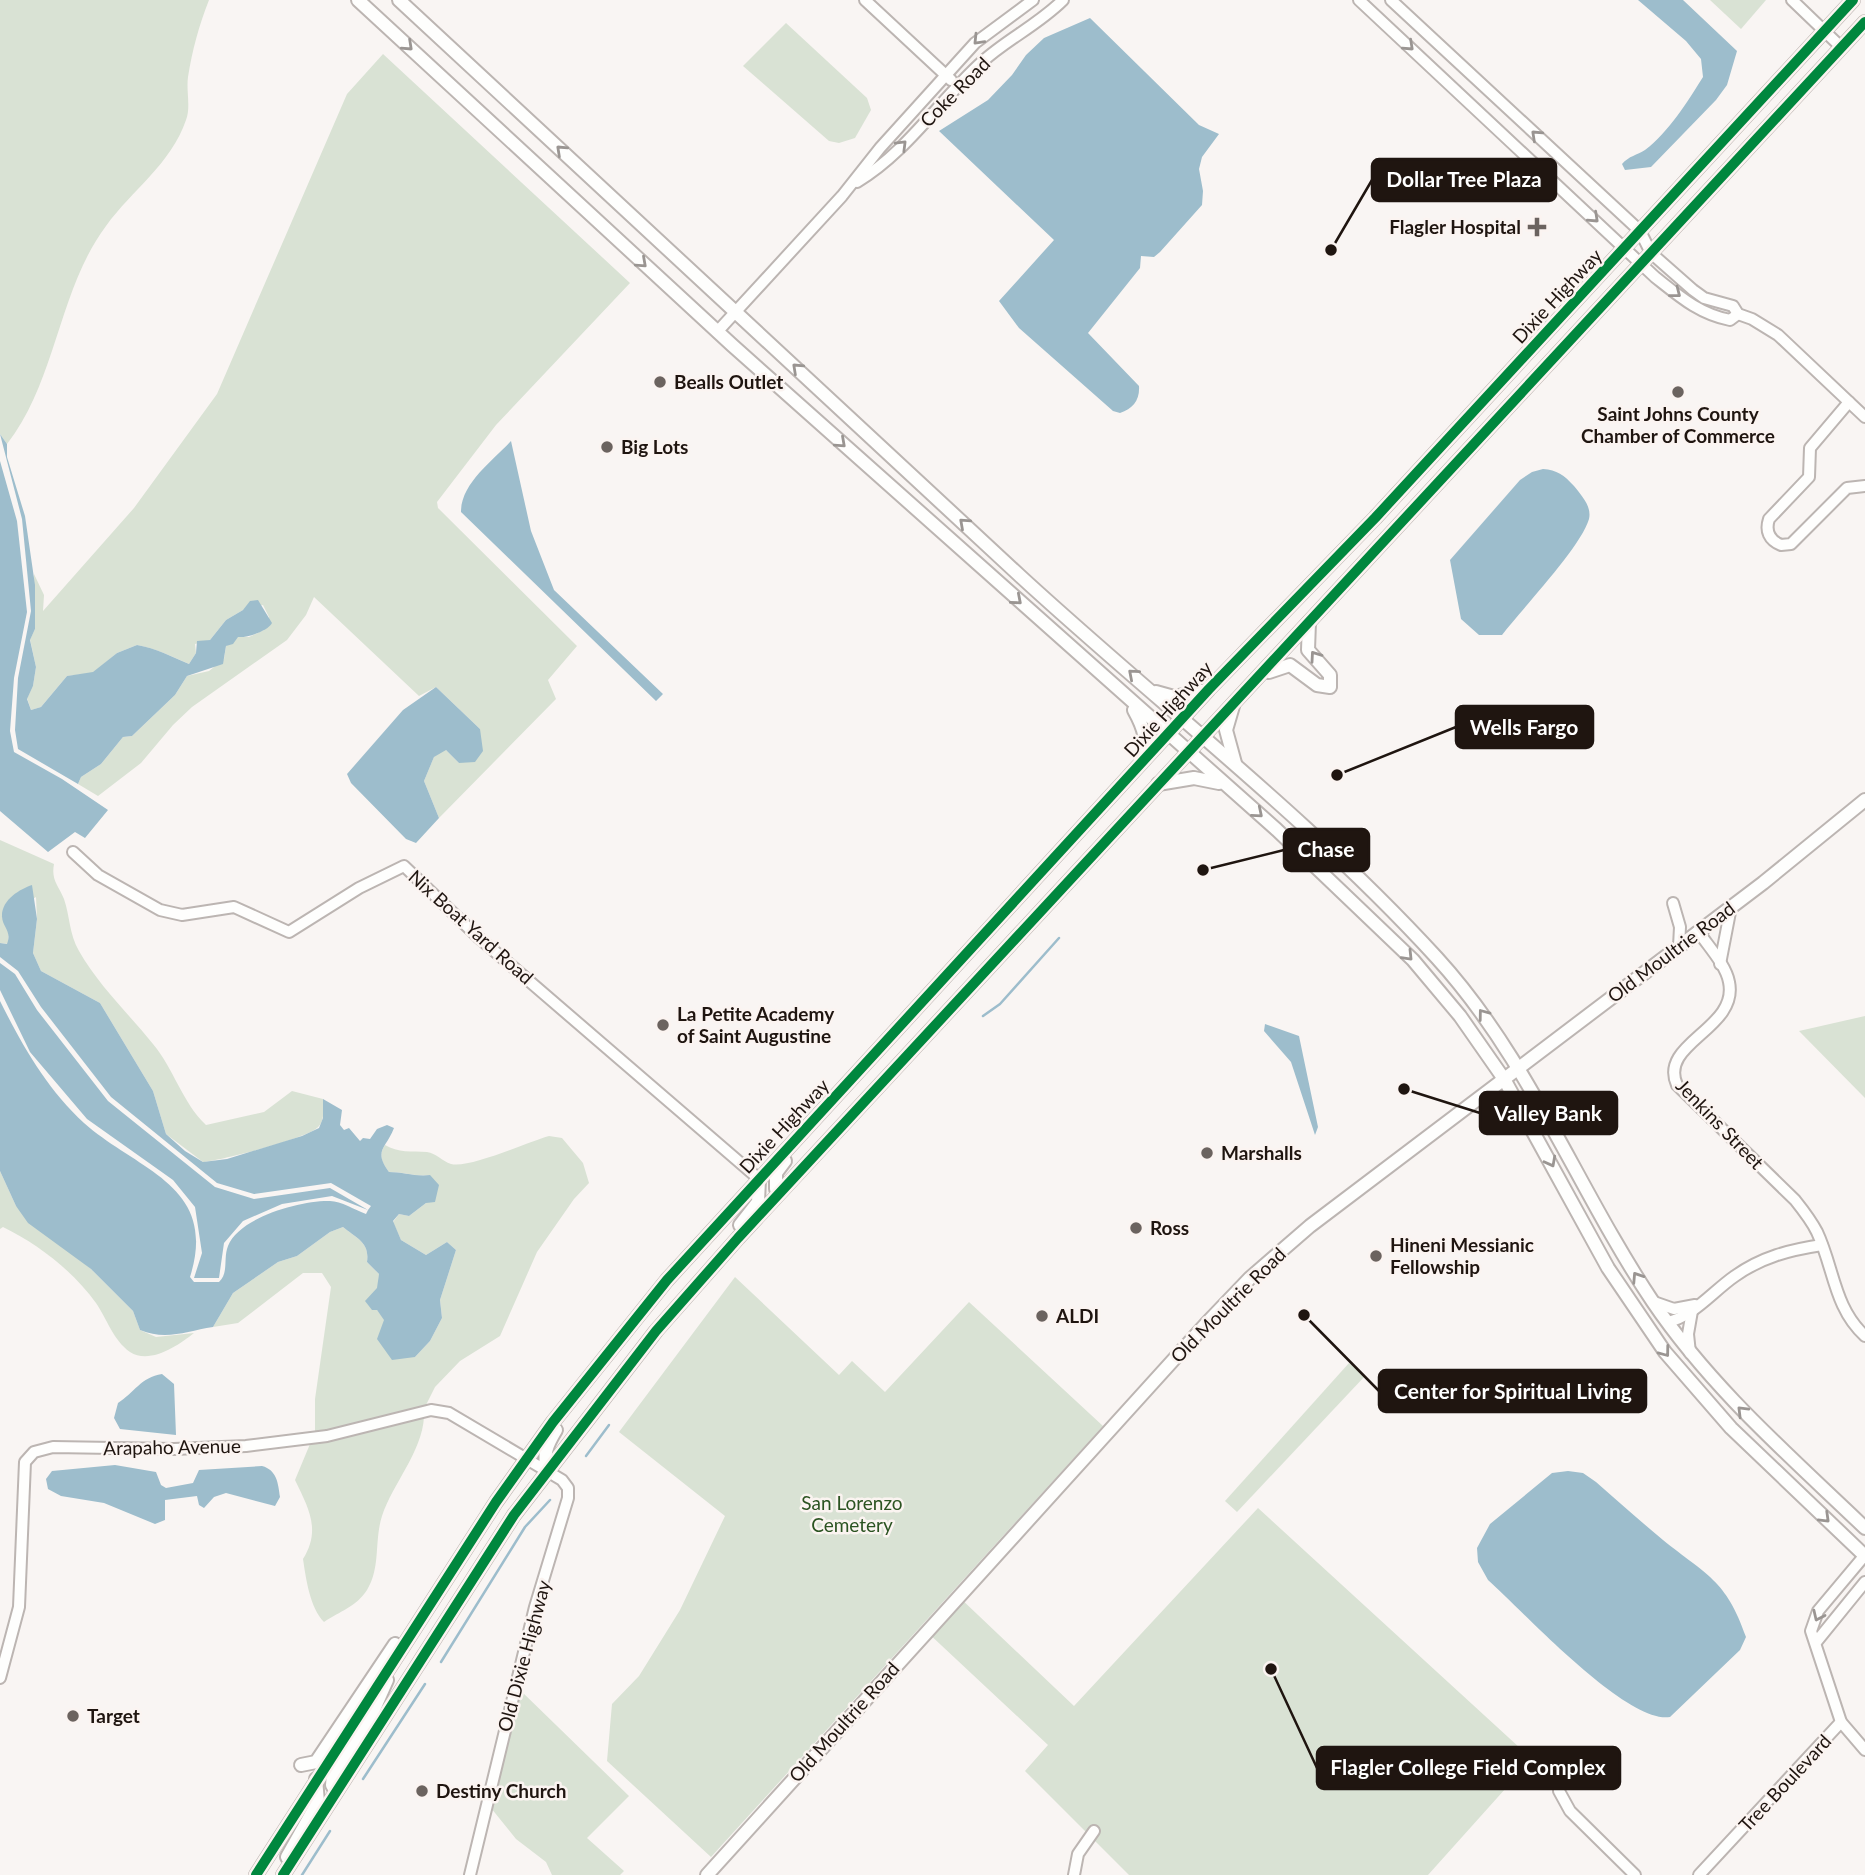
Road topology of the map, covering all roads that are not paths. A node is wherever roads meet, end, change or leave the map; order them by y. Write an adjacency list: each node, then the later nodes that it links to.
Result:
1 (358, 0): 28 (main road, one-way to 28)
2 (399, 0): 26 (main road, one-way to 2)
3 (865, 0): 15 (street)
4 (1033, 0): 15 (street, Coke Road, one-way to 15)
5 (1063, 0): 16 (street, Coke Road)
6 (1359, 0): 14 (street, one-way to 14)
7 (1391, 0): 13 (street)
8 (1792, 0): 11 (street)
9 (1853, 0): 11 (main road, Dixie Highway)
10 (1865, 22): 12 (main road, Dixie Highway)
11 (1825, 31): 12 (street); 22 (main road, Dixie Highway)
12 (1842, 47): 24 (main road, Dixie Highway)
13 (1448, 52): 14 (street); 17 (street)
14 (1433, 69): 18 (street)
15 (947, 76): 16 (street); 20 (street, Coke Road)
16 (959, 87): 20 (street, Coke Road, one-way to 16)
17 (1494, 96): 18 (street); 19 (street, one-way to 17)
18 (1479, 111): 21 (street)
19 (1579, 175): 21 (street); 22 (street)
20 (849, 188): 26 (street, Coke Road)
21 (1565, 190): 23 (street, one-way to 23)
22 (1640, 231): 23 (main road, Dixie Highway); 24 (street)
23 (1626, 247): 25 (street); 32 (main road, Dixie Highway)
24 (1651, 253): 25 (main road, Dixie Highway); 27 (street)
25 (1642, 264): 27 (street, one-way to 27); 33 (main road, Dixie Highway)
26 (735, 312): 28 (street, Coke Road); 35 (main road, one-way to 26)
27 (1738, 314): 29 (street)
28 (717, 332): 34 (main road, one-way to 34)
29 (1849, 402): 30 (street); 31 (street)
30 (1865, 417)
31 (1865, 486)
32 (1375, 518): 33 (street); 38 (main road, Dixie Highway)
33 (1392, 534): 36 (main road, Dixie Highway)
34 (958, 549): 35 (main road); 40 (main road, one-way to 40)
35 (1017, 573): 39 (main road, one-way to 35)
36 (1310, 622): 37 (main road, Dixie Highway); 37 (main road, one-way to 36)
37 (1260, 677): 41 (main road, Dixie Highway)
38 (1209, 689): 39 (main road); 42 (main road, Dixie Highway)
39 (1153, 691): 42 (main road)
40 (1126, 698): 43 (main road); 47 (main road)
41 (1235, 701): 44 (main road, Dixie Highway); 46 (main road)
42 (1182, 719): 43 (main road, Dixie Highway); 44 (main road)
43 (1168, 735): 45 (main road); 47 (main road, Dixie Highway)
44 (1202, 736): 45 (main road, Dixie Highway); 46 (main road)
45 (1187, 753): 48 (main road, Dixie Highway); 49 (main road)
46 (1236, 766): 52 (main road)
47 (1139, 767): 59 (main road, Dixie Highway)
48 (1158, 784): 49 (main road); 62 (main road, Dixie Highway)
49 (1228, 788): 55 (main road, one-way to 55)
50 (1865, 800): 54 (main road, Old Moultrie Road)
51 (73, 852): 63 (street, Nix Boat Yard Road)
52 (1374, 894): 55 (main road); 60 (main road, one-way to 52)
53 (1672, 903): 57 (street)
54 (1731, 907): 56 (main road, Old Moultrie Road); 58 (street)
55 (1360, 908): 61 (main road, one-way to 61)
56 (1698, 931): 57 (main road, Old Moultrie Road); 58 (street, Jenkins Street)
57 (1679, 946): 60 (main road, Old Moultrie Road)
58 (1720, 964): 66 (street, Jenkins Street)
59 (888, 1039): 63 (main road, Dixie Highway); 64 (main road)
60 (1519, 1067): 61 (main road, Old Moultrie Road); 68 (main road, one-way to 60)
61 (1504, 1079): 67 (main road, one-way to 67); 96 (main road, Old Moultrie Road)
62 (795, 1177): 64 (main road); 69 (main road, Dixie Highway)
63 (759, 1179): 64 (main road); 65 (main road, Dixie Highway); 69 (main road)
64 (776, 1189)
65 (716, 1225): 74 (main road, Dixie Highway); 75 (main road)
66 (1822, 1245): 70 (street); 72 (street)
67 (1625, 1296): 71 (main road); 77 (main road, one-way to 77)
68 (1652, 1301): 70 (street); 71 (main road)
69 (677, 1307): 75 (main road, Dixie Highway)
70 (1695, 1307): 71 (street); 73 (street)
71 (1667, 1322): 73 (main road)
72 (1865, 1336)
73 (1690, 1353): 76 (main road, one-way to 73)
74 (527, 1458): 75 (street, Old Dixie Highway); 79 (main road, Dixie Highway); 82 (street, Arapaho Avenue)
75 (548, 1472): 88 (main road, Dixie Highway); 95 (street, Old Dixie Highway)
76 (1865, 1528)
77 (1865, 1555): 80 (street, Tree Boulevard, one-way to 80)
78 (1865, 1582): 80 (street)
79 (418, 1622): 81 (main road); 85 (main road)
80 (1816, 1641): 83 (street, Tree Boulevard)
81 (393, 1660): 86 (main road); 88 (main road)
82 (0, 1678)
83 (1841, 1722): 84 (street); 99 (street, Tree Boulevard)
84 (1865, 1750)
85 (300, 1765)
86 (316, 1779): 88 (street); 90 (main road); 93 (main road)
87 (1559, 1791): 98 (street)
88 (336, 1792): 94 (main road, Dixie Highway)
89 (1094, 1831): 97 (street)
90 (277, 1843): 91 (main road); 92 (main road)
91 (256, 1875)
92 (263, 1875)
93 (276, 1875)
94 (283, 1875)
95 (470, 1875)
96 (707, 1875)
97 (1074, 1875)
98 (1635, 1875)
99 (1699, 1875)

